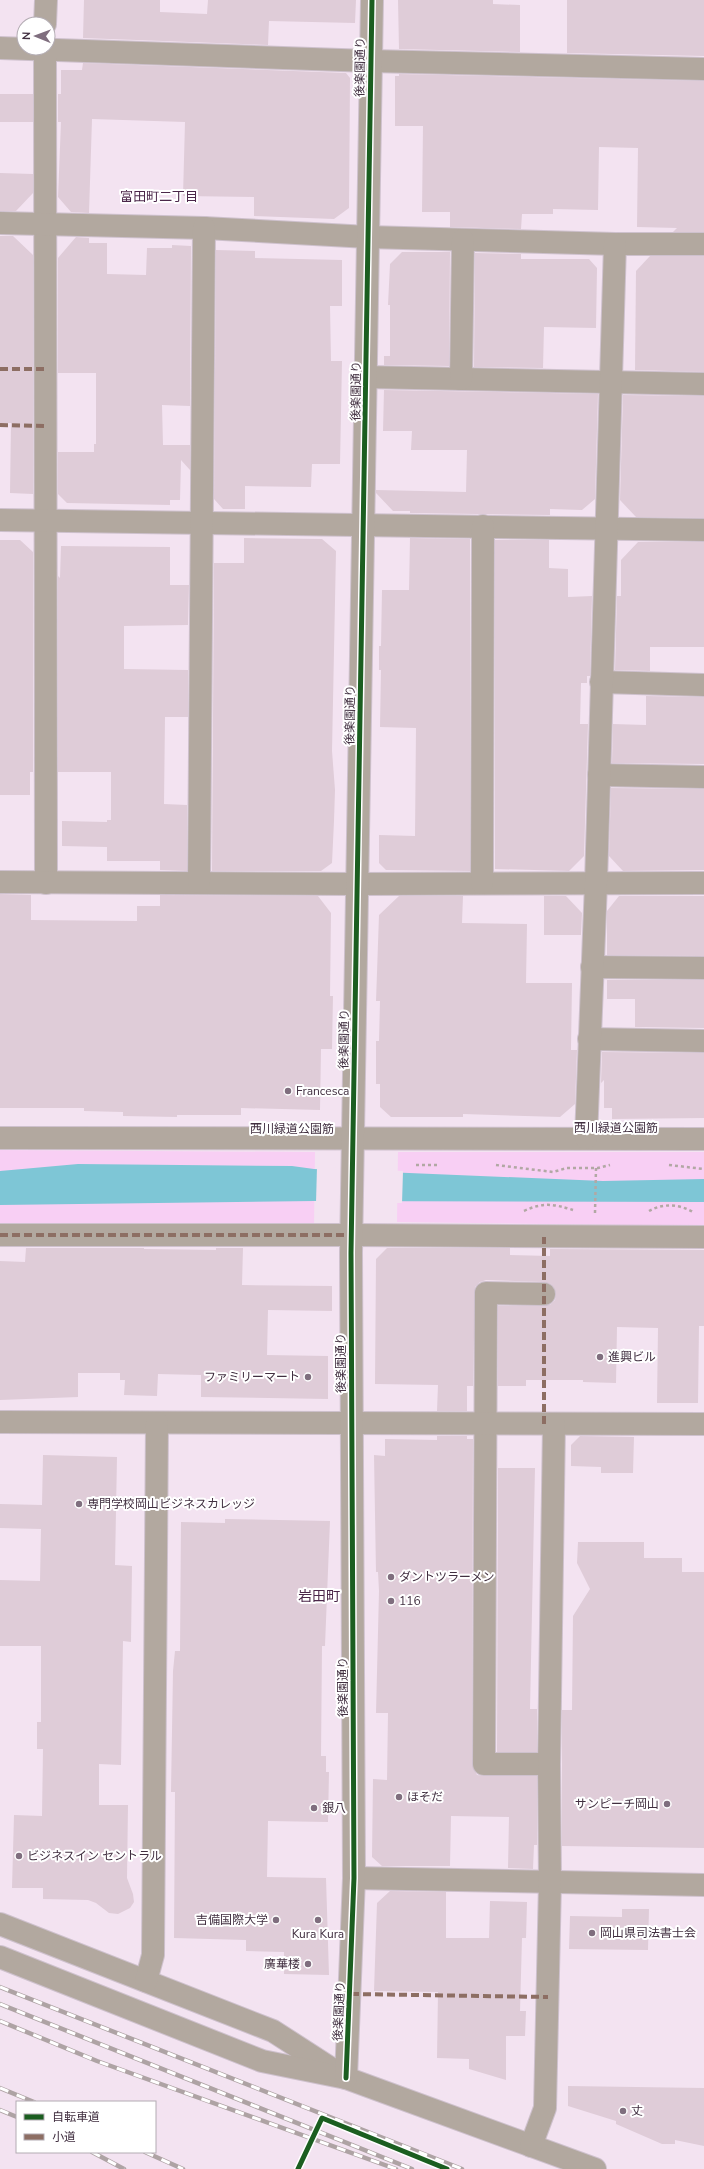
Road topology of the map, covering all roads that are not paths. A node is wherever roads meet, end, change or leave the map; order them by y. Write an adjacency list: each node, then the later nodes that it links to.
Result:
1 (46, 0): 3 (street)
2 (372, 0): 8 (street, 後楽園通り)
3 (45, 16)
4 (0, 48): 5 (street)
5 (16, 48)
6 (56, 49): 8 (street)
7 (45, 56): 11 (street)
8 (370, 61): 9 (street); 13 (street, 後楽園通り)
9 (704, 69)
10 (0, 224): 11 (street)
11 (45, 226): 12 (street); 22 (street)
12 (204, 228): 13 (street); 23 (street)
13 (368, 237): 14 (street); 17 (street, 後楽園通り)
14 (463, 240): 15 (street); 18 (street)
15 (616, 244): 16 (street); 19 (street)
16 (704, 244)
17 (366, 377): 18 (street); 24 (street, 後楽園通り)
18 (461, 379): 19 (street)
19 (611, 383): 20 (street); 26 (street)
20 (704, 384)
21 (0, 520): 22 (street)
22 (47, 522): 23 (street); 34 (street)
23 (204, 524): 24 (street); 33 (street)
24 (364, 524): 25 (street); 38 (street, 後楽園通り)
25 (483, 526): 26 (street); 35 (street)
26 (607, 529): 27 (street); 28 (street)
27 (704, 530)
28 (601, 682): 29 (street); 30 (street)
29 (704, 685)
30 (599, 775): 31 (street); 36 (street)
31 (704, 777)
32 (0, 882): 34 (street)
33 (200, 882): 34 (street); 38 (street)
34 (46, 883)
35 (482, 883): 36 (street); 38 (street)
36 (596, 883): 37 (street); 39 (street)
37 (704, 883)
38 (356, 884): 45 (street, 後楽園通り)
39 (592, 967): 40 (street); 41 (street)
40 (704, 968)
41 (589, 1039): 42 (street); 44 (street)
42 (704, 1041)
43 (0, 1138): 45 (street, 西川緑道公園筋)
44 (586, 1138): 45 (street, 西川緑道公園筋); 46 (street, 西川緑道公園筋)
45 (353, 1139): 48 (street, 後楽園通り)
46 (704, 1139)
47 (0, 1235): 48 (street)
48 (352, 1235): 49 (street); 53 (street, 後楽園通り)
49 (704, 1237)
50 (544, 1294): 54 (street)
51 (0, 1422): 52 (street)
52 (157, 1423): 53 (street); 63 (street)
53 (351, 1423): 54 (street); 58 (street, 後楽園通り)
54 (485, 1424): 55 (street); 57 (street)
55 (554, 1424): 56 (street); 57 (street)
56 (704, 1424)
57 (549, 1764): 59 (street)
58 (354, 1878): 59 (street); 64 (street, 後楽園通り)
59 (550, 1882): 60 (street); 65 (street)
60 (704, 1885)
61 (0, 1924): 63 (street)
62 (0, 1957): 64 (street)
63 (146, 1981): 64 (street)
64 (346, 2078): 65 (street)
65 (531, 2146): 66 (street)
66 (595, 2169)

